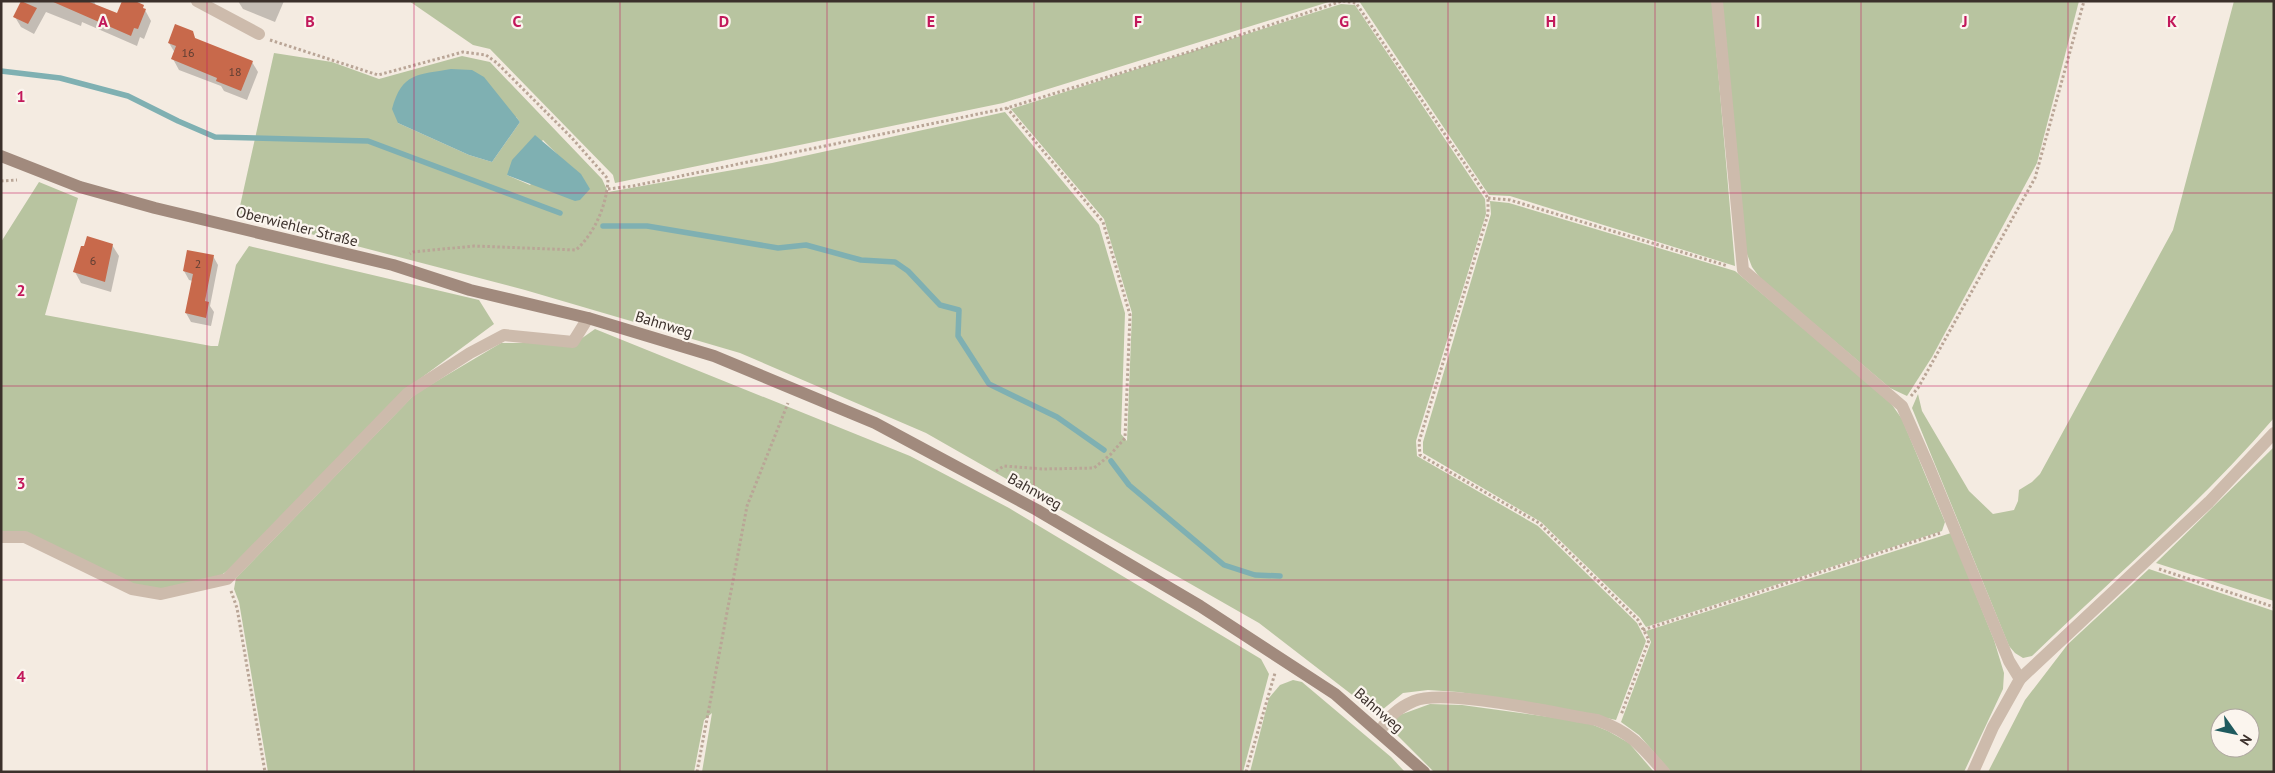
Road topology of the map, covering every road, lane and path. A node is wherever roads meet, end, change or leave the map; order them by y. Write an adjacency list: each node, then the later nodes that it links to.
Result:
1 (197, 1): 5 (street)
2 (1342, 1): 6 (path); 9 (path)
3 (1717, 1): 11 (street)
4 (2084, 1): 14 (path)
5 (259, 34): 8 (path)
6 (1006, 108): 8 (path); 16 (path)
7 (1, 156): 10 (main road, Oberwiehler Straße)
8 (608, 189): 10 (path)
9 (1488, 198): 11 (path); 22 (path)
10 (393, 266): 12 (main road, Oberwiehler Straße)
11 (1743, 270): 14 (street)
12 (588, 318): 13 (main road, Bahnweg); 20 (street)
13 (794, 389): 16 (main road, Bahnweg); 28 (path)
14 (1902, 406): 17 (street)
15 (2274, 434): 19 (street)
16 (980, 479): 23 (main road, Bahnweg)
17 (1953, 529): 22 (path); 24 (street)
18 (1, 537): 20 (street)
19 (2144, 562): 21 (path); 24 (street)
20 (227, 579): 27 (path)
21 (2274, 607)
22 (1643, 630): 25 (path)
23 (1280, 658): 26 (main road, Bahnweg); 29 (path)
24 (2020, 679): 32 (street)
25 (1616, 727): 26 (street); 31 (street)
26 (1380, 731): 30 (main road, Bahnweg)
27 (265, 772)
28 (697, 772)
29 (1246, 772)
30 (1424, 772)
31 (1664, 772)
32 (1973, 772)

